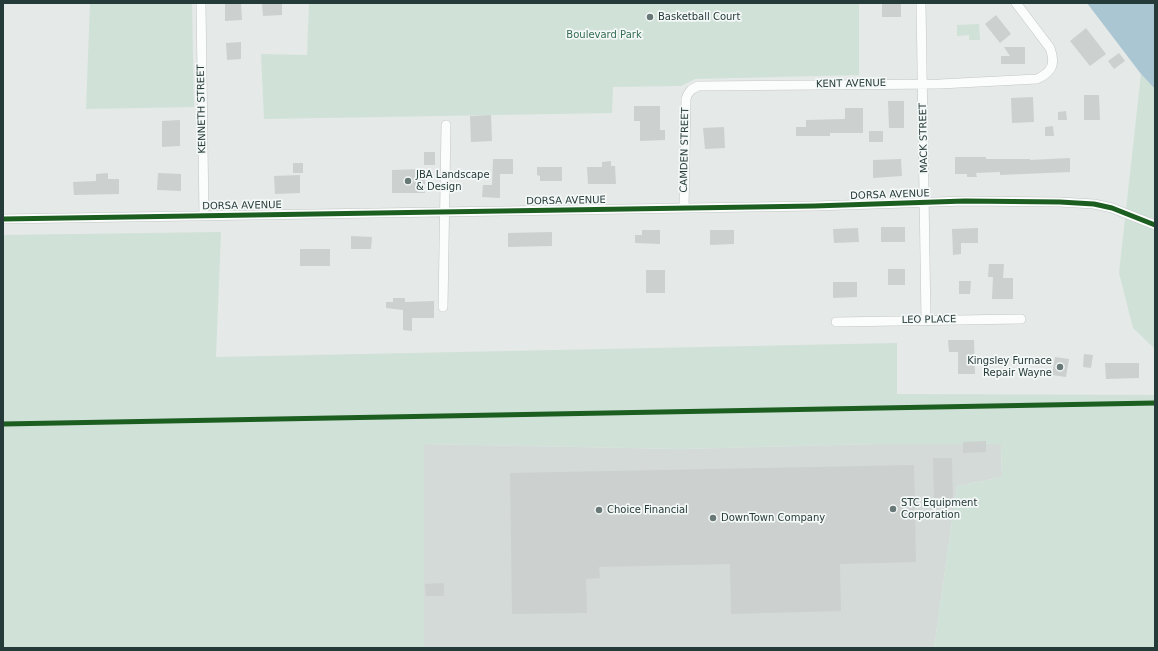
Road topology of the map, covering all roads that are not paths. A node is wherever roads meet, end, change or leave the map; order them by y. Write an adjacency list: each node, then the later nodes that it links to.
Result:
1 (201, 3): 10 (street, KENNETH STREET)
2 (922, 3): 4 (street, MACK STREET)
3 (1016, 3): 4 (street, KENT AVENUE)
4 (923, 84): 5 (street, KENT AVENUE); 7 (street, MACK STREET)
5 (688, 93): 8 (street, CAMDEN STREET)
6 (446, 125): 9 (street)
7 (925, 202): 8 (street, DORSA AVENUE); 12 (street, DORSA AVENUE); 15 (street, MACK STREET)
8 (684, 208): 9 (street, DORSA AVENUE)
9 (445, 212): 10 (street, DORSA AVENUE); 13 (street)
10 (204, 216): 11 (street, DORSA AVENUE)
11 (3, 219)
12 (1155, 225)
13 (443, 307)
14 (1021, 319): 15 (street, LEO PLACE)
15 (926, 320): 16 (street, LEO PLACE)
16 (836, 322)

